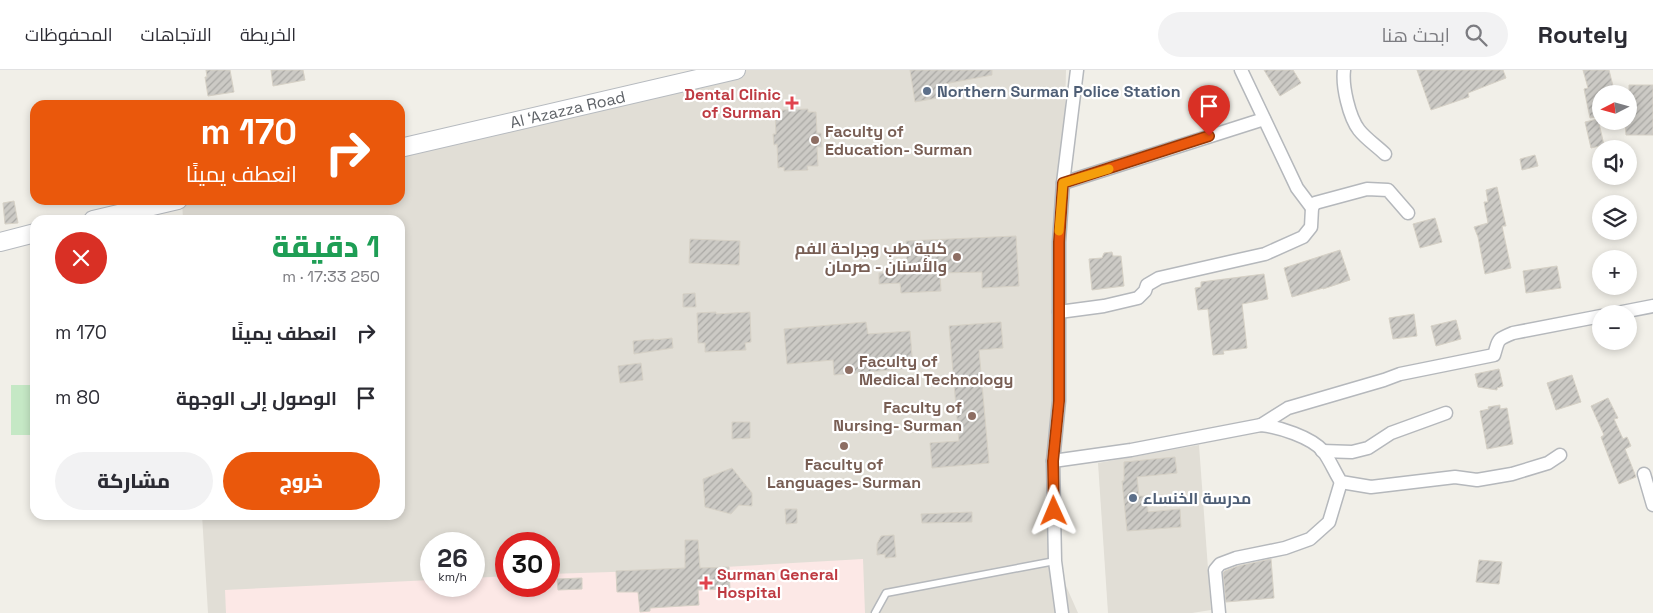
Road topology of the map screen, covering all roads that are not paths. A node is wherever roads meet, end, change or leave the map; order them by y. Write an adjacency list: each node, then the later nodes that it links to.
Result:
1 (736, 70): 6 (street, Al ‘Azazza Road)
2 (1077, 70): 8 (street)
3 (1240, 70): 5 (street)
4 (1344, 70): 7 (street)
5 (1264, 119): 8 (street); 10 (street)
6 (405, 147)
7 (1385, 154)
8 (1063, 183): 17 (street)
9 (157, 205): 12 (street)
10 (1312, 208): 11 (street); 17 (street)
11 (1408, 213)
12 (114, 215)
13 (30, 235): 14 (street)
14 (0, 242)
15 (1653, 306): 16 (street)
16 (1637, 309)
17 (1059, 312): 23 (street)
18 (1592, 318): 20 (street)
19 (1446, 413): 21 (street)
20 (1262, 425): 21 (street); 23 (street)
21 (1322, 450): 25 (street)
22 (1560, 456): 25 (street)
23 (1053, 461): 27 (street)
24 (1644, 474): 26 (street)
25 (1341, 482): 30 (street)
26 (1653, 505)
27 (1055, 561): 28 (lane); 29 (street)
28 (875, 613)
29 (1062, 613)
30 (1219, 613)

